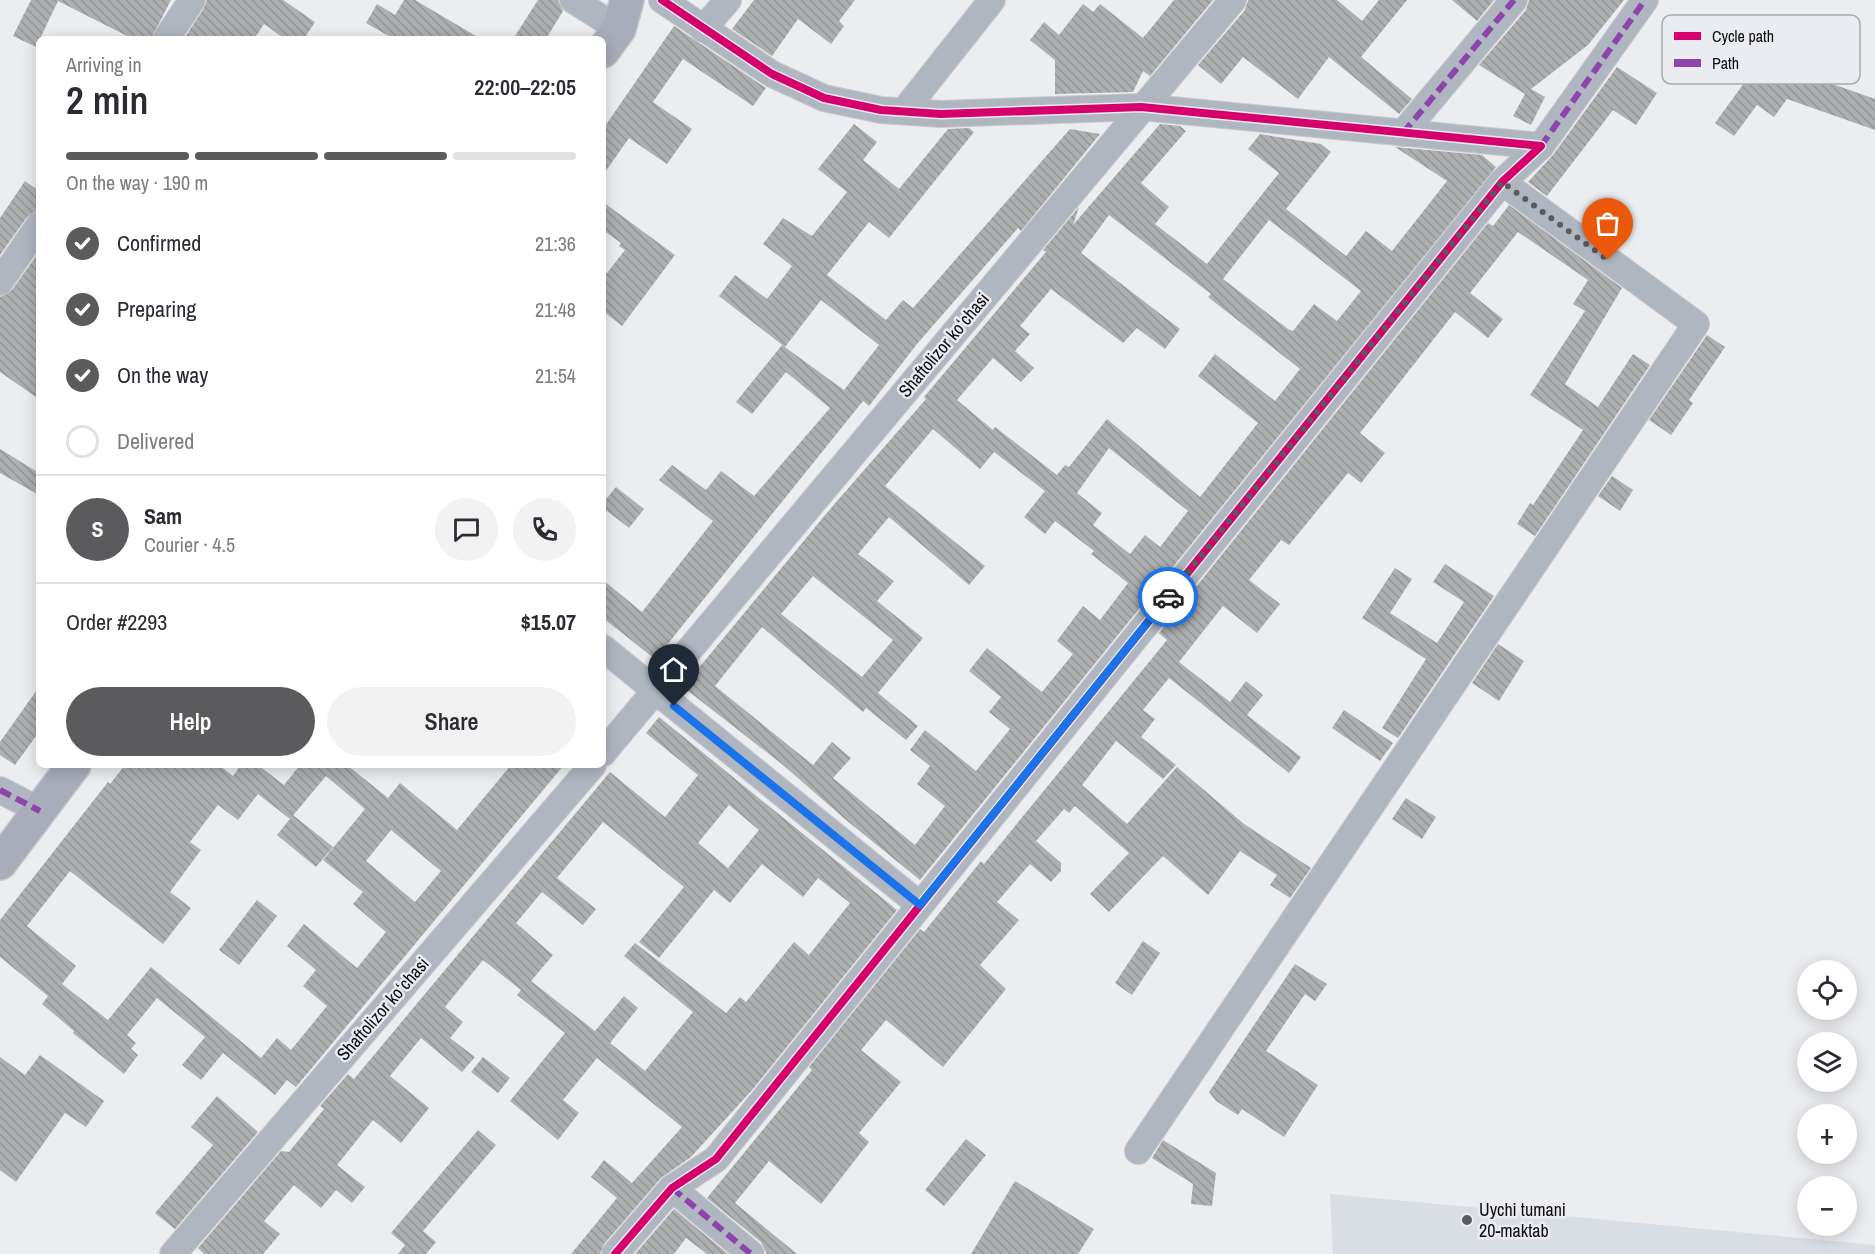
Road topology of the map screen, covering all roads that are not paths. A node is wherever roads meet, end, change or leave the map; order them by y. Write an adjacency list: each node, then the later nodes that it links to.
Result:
1 (192, 0): 11 (street)
2 (573, 0): 9 (street)
3 (662, 0): 10 (street)
4 (728, 0): 10 (street)
5 (992, 0): 13 (street)
6 (1233, 0): 12 (street, Shaftolizor koʻchasi)
7 (1514, 0): 14 (street)
8 (1645, 0): 15 (street)
9 (616, 27)
10 (704, 29): 13 (street)
11 (168, 36)
12 (1141, 107): 13 (street); 14 (street); 20 (street, Shaftolizor koʻchasi)
13 (904, 111)
14 (1403, 133): 15 (street)
15 (1541, 146): 16 (street)
16 (1502, 182): 27 (street); 28 (street)
17 (36, 229): 18 (street)
18 (0, 282)
19 (606, 650): 20 (street)
20 (656, 691): 21 (street, Shaftolizor koʻchasi); 27 (street)
21 (606, 749)
22 (72, 768): 25 (main road)
23 (590, 768): 30 (street, Shaftolizor koʻchasi)
24 (0, 790): 25 (street)
25 (40, 811): 26 (main road)
26 (0, 863)
27 (920, 905): 29 (street)
28 (1138, 1150)
29 (672, 1188): 31 (street); 32 (street)
30 (173, 1254)
31 (615, 1254)
32 (751, 1254)

